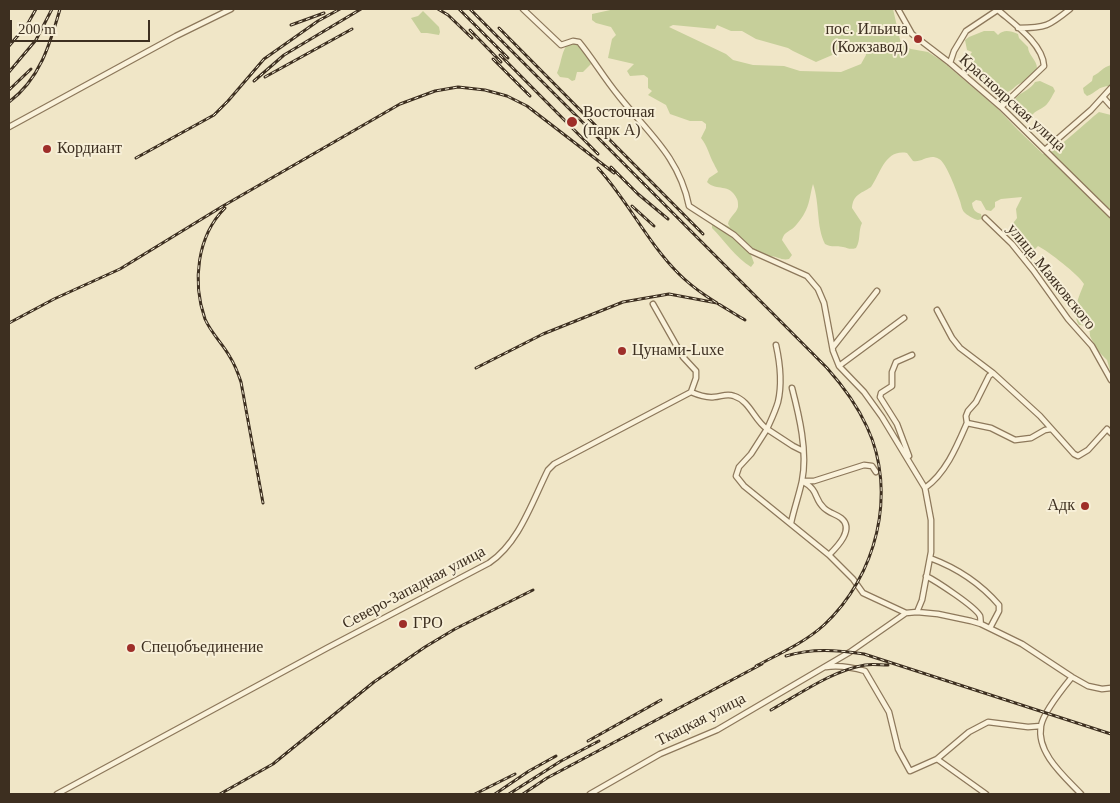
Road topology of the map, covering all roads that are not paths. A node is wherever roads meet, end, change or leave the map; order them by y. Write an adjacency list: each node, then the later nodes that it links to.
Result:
1 (231, 9): 12 (street)
2 (523, 9): 21 (street)
3 (898, 9): 7 (street, Красноярская улица)
4 (998, 9): 6 (street); 7 (street)
5 (1070, 9): 6 (street)
6 (1018, 28): 11 (street)
7 (950, 63): 11 (street, Красноярская улица)
8 (1111, 88): 9 (street)
9 (1103, 97): 10 (street); 13 (street)
10 (1111, 106)
11 (1001, 107): 13 (street, Красноярская улица)
12 (9, 127)
13 (1045, 150): 14 (street, Красноярская улица)
14 (1111, 215)
15 (985, 218): 25 (street, улица Маяковского)
16 (877, 291): 21 (street)
17 (653, 304): 27 (street)
18 (937, 310): 24 (street)
19 (904, 318): 23 (street)
20 (776, 346): 29 (street)
21 (833, 348): 23 (street)
22 (912, 355): 33 (street)
23 (839, 366): 33 (street)
24 (993, 373): 28 (street); 30 (street)
25 (1111, 380)
26 (792, 388): 32 (street)
27 (691, 392): 29 (street); 50 (street, Северо-Западная улица)
28 (967, 423): 30 (street); 36 (street)
29 (767, 429): 32 (street); 37 (street)
30 (1051, 429): 31 (street)
31 (1111, 433)
32 (803, 451): 35 (street)
33 (910, 461): 36 (street)
34 (876, 472): 35 (street)
35 (802, 481): 37 (street); 38 (street)
36 (925, 488): 39 (street)
37 (791, 523): 38 (street)
38 (829, 555): 42 (street)
39 (930, 558): 40 (street); 44 (street)
40 (926, 576): 41 (street); 43 (street)
41 (917, 612): 42 (street); 43 (street)
42 (906, 613): 45 (street, Ткацкая улица)
43 (981, 624): 44 (street)
44 (990, 628): 46 (street)
45 (822, 667): 49 (street); 51 (street, Ткацкая улица)
46 (1072, 677): 47 (street); 48 (street)
47 (1111, 688)
48 (1041, 726): 49 (street); 53 (street)
49 (937, 759): 52 (street)
50 (57, 794)
51 (590, 794)
52 (986, 794)
53 (1081, 794)

